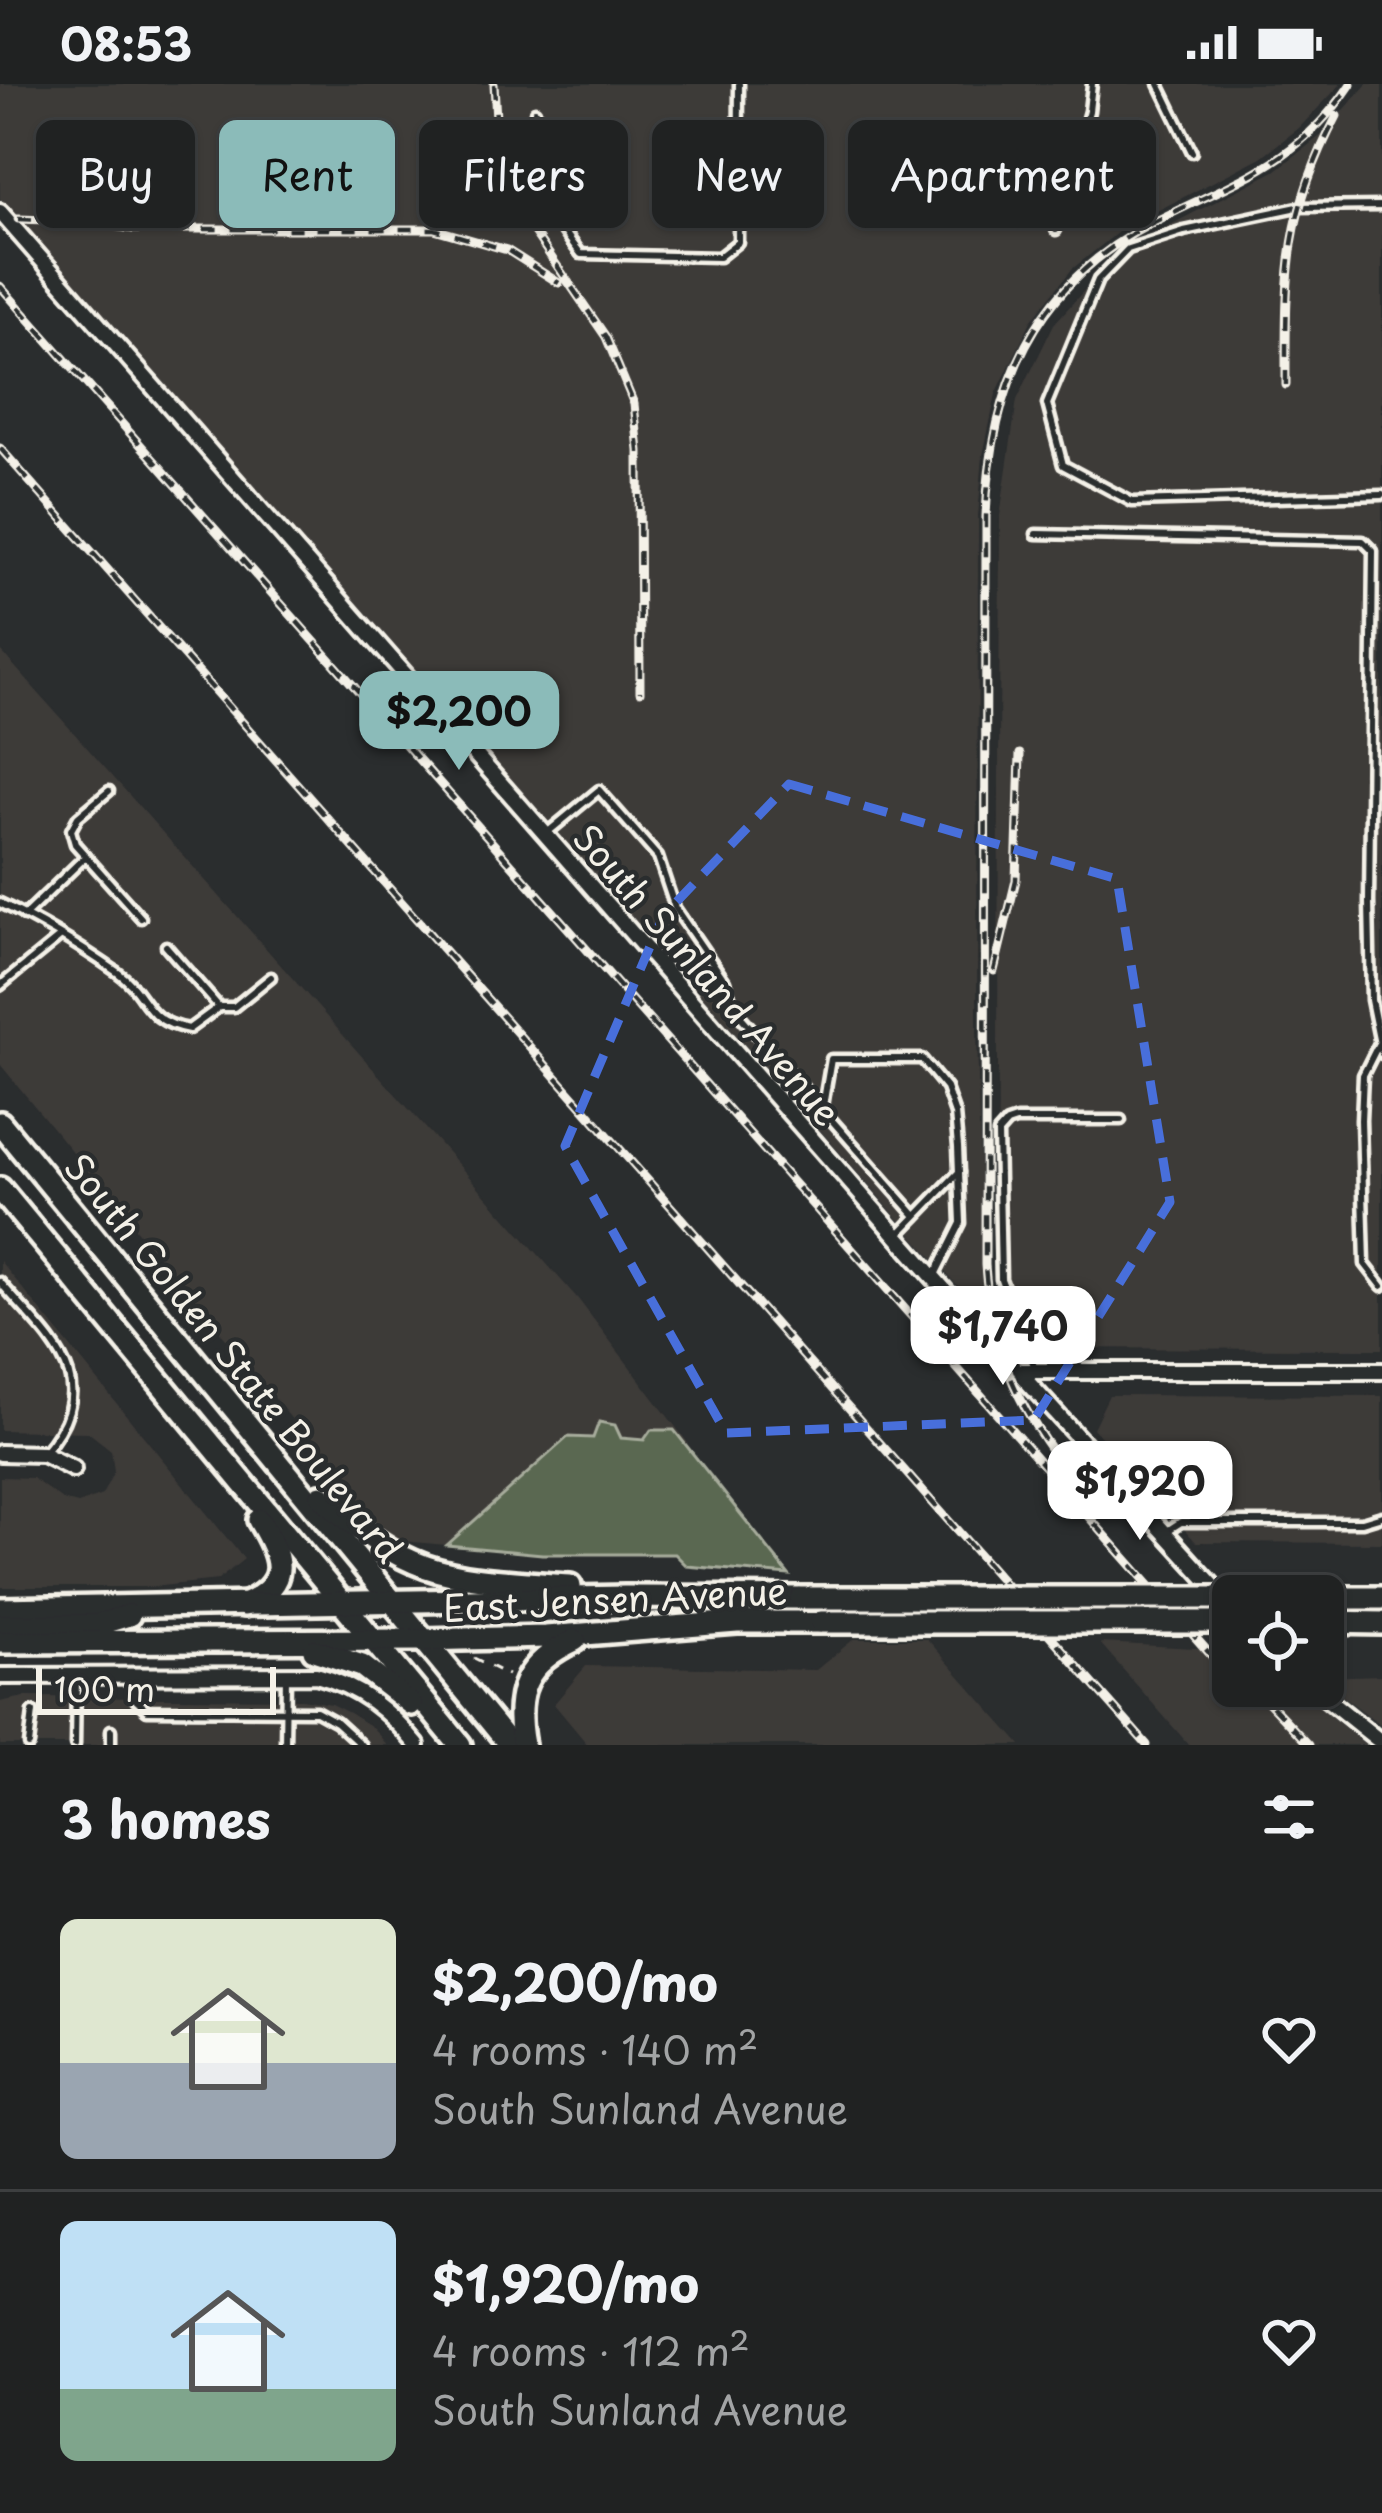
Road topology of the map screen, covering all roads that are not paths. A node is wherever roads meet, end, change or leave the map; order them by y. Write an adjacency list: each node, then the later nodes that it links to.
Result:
1 (739, 84): 4 (lane)
2 (1092, 84): 8 (lane)
3 (1159, 84): 5 (lane)
4 (535, 111)
5 (1192, 152)
6 (1382, 206): 9 (lane)
7 (0, 212): 14 (street, South Sunland Avenue)
8 (1056, 230)
9 (1382, 495)
10 (1036, 534): 11 (lane)
11 (1370, 710): 12 (lane); 24 (lane)
12 (1382, 710)
13 (109, 790): 15 (lane)
14 (545, 834): 26 (lane); 32 (street, South Sunland Avenue)
15 (86, 856): 17 (lane); 18 (lane)
16 (0, 903): 17 (lane)
17 (24, 916): 19 (lane)
18 (141, 918)
19 (59, 937): 22 (lane); 23 (lane)
20 (166, 946): 23 (lane)
21 (272, 977): 23 (lane)
22 (0, 986)
23 (219, 1006)
24 (1378, 1045): 25 (lane); 35 (lane)
25 (1382, 1054)
26 (822, 1112): 29 (lane); 31 (lane)
27 (1121, 1120): 36 (lane)
28 (0, 1123): 38 (main road, South Golden State Boulevard)
29 (959, 1172): 31 (lane); 33 (lane)
30 (0, 1189): 41 (main road, South Golden State Boulevard)
31 (916, 1216): 32 (lane)
32 (897, 1235): 33 (street, South Sunland Avenue)
33 (934, 1277): 36 (street, South Sunland Avenue)
34 (0, 1282): 40 (lane)
35 (1382, 1286)
36 (1029, 1371): 37 (street); 44 (street, South Sunland Avenue)
37 (1382, 1371)
38 (258, 1437): 46 (main road); 50 (main road, South Golden State Boulevard)
39 (0, 1453): 40 (street)
40 (43, 1454): 42 (street)
41 (222, 1458): 51 (main road); 52 (main road, South Golden State Boulevard)
42 (73, 1468)
43 (1382, 1516): 44 (lane)
44 (1164, 1533): 45 (street, South Sunland Avenue)
45 (1212, 1585)
46 (720, 1597): 47 (main road, East Jensen Avenue, bridge); 50 (main road, East Jensen Avenue)
47 (1212, 1598)
48 (1344, 1598): 49 (main road)
49 (1382, 1598)
50 (394, 1604): 52 (main road, East Jensen Avenue); 60 (main road, South Golden State Boulevard)
51 (243, 1605): 52 (main road, East Jensen Avenue); 53 (main road, East Jensen Avenue)
52 (344, 1605): 63 (main road, South Golden State Boulevard)
53 (158, 1606): 54 (main road, East Jensen Avenue); 58 (main road)
54 (0, 1610)
55 (1212, 1622): 59 (main road, East Jensen Avenue, bridge)
56 (1344, 1622): 57 (main road)
57 (1382, 1623)
58 (0, 1625)
59 (588, 1634): 60 (main road, East Jensen Avenue); 81 (main road)
60 (422, 1640): 63 (main road, East Jensen Avenue); 80 (main road, South Golden State Boulevard)
61 (0, 1642): 62 (main road, East Jensen Avenue)
62 (242, 1642): 63 (main road, East Jensen Avenue); 79 (main road)
63 (373, 1642): 79 (main road, South Golden State Boulevard)
64 (286, 1672): 66 (street); 69 (lane); 78 (street)
65 (76, 1674): 66 (street); 67 (street); 74 (lane)
66 (136, 1674): 69 (lane)
67 (0, 1676)
68 (1337, 1707): 72 (street)
69 (285, 1711): 76 (lane); 77 (lane)
70 (33, 1712): 73 (lane)
71 (111, 1730): 75 (lane)
72 (1382, 1743)
73 (28, 1745)
74 (75, 1745)
75 (111, 1745)
76 (285, 1745)
77 (361, 1745)
78 (417, 1745)
79 (456, 1745)
80 (509, 1745)
81 (523, 1745)

